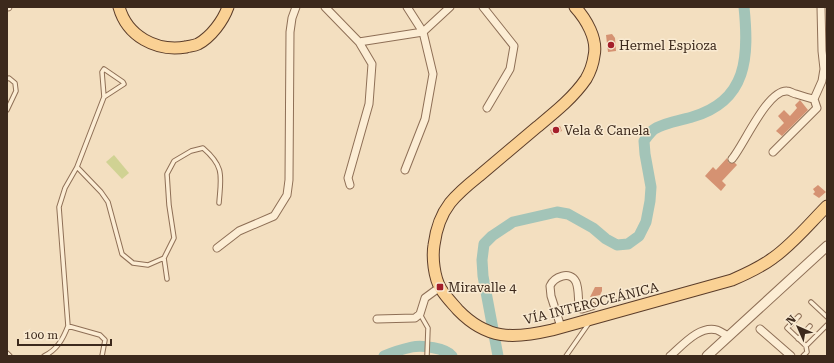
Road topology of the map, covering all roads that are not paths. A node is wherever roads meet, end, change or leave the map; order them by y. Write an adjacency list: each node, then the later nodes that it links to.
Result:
1 (119, 7): 2 (main road)
2 (228, 7)
3 (296, 7): 25 (street)
4 (325, 7): 11 (street)
5 (408, 7): 10 (street)
6 (450, 7): 10 (street)
7 (484, 7): 15 (street)
8 (575, 7): 28 (main road, VÍA INTEROCEÁNICA)
9 (821, 7): 14 (street)
10 (424, 32): 11 (street); 20 (street)
11 (359, 42): 21 (street)
12 (8, 79): 16 (lane)
13 (104, 97): 13 (lane); 19 (lane)
14 (814, 99): 17 (street); 18 (street)
15 (487, 108)
16 (7, 110)
17 (773, 152)
18 (732, 160)
19 (77, 167): 26 (lane); 36 (lane)
20 (405, 170)
21 (350, 185)
22 (219, 203): 26 (lane)
23 (827, 206): 35 (main road, VÍA INTEROCEÁNICA)
24 (827, 246): 41 (street)
25 (217, 248)
26 (164, 258): 27 (lane)
27 (167, 279)
28 (440, 287): 31 (street); 39 (main road, VÍA INTEROCEÁNICA)
29 (811, 302): 33 (lane)
30 (592, 306): 39 (street)
31 (420, 314): 34 (street); 48 (lane)
32 (799, 316): 42 (lane)
33 (827, 317)
34 (377, 319)
35 (592, 319): 39 (main road, VÍA INTEROCEÁNICA); 49 (lane)
36 (68, 326): 46 (lane); 47 (lane)
37 (810, 326): 42 (lane)
38 (827, 326): 43 (lane)
39 (557, 329)
40 (760, 329): 52 (street)
41 (728, 336): 50 (street); 51 (street)
42 (798, 339): 43 (lane)
43 (806, 346): 53 (lane)
44 (7, 353): 45 (lane)
45 (10, 356)
46 (44, 356)
47 (102, 356)
48 (427, 356)
49 (566, 356)
50 (670, 356)
51 (706, 356)
52 (791, 356)
53 (803, 356)

